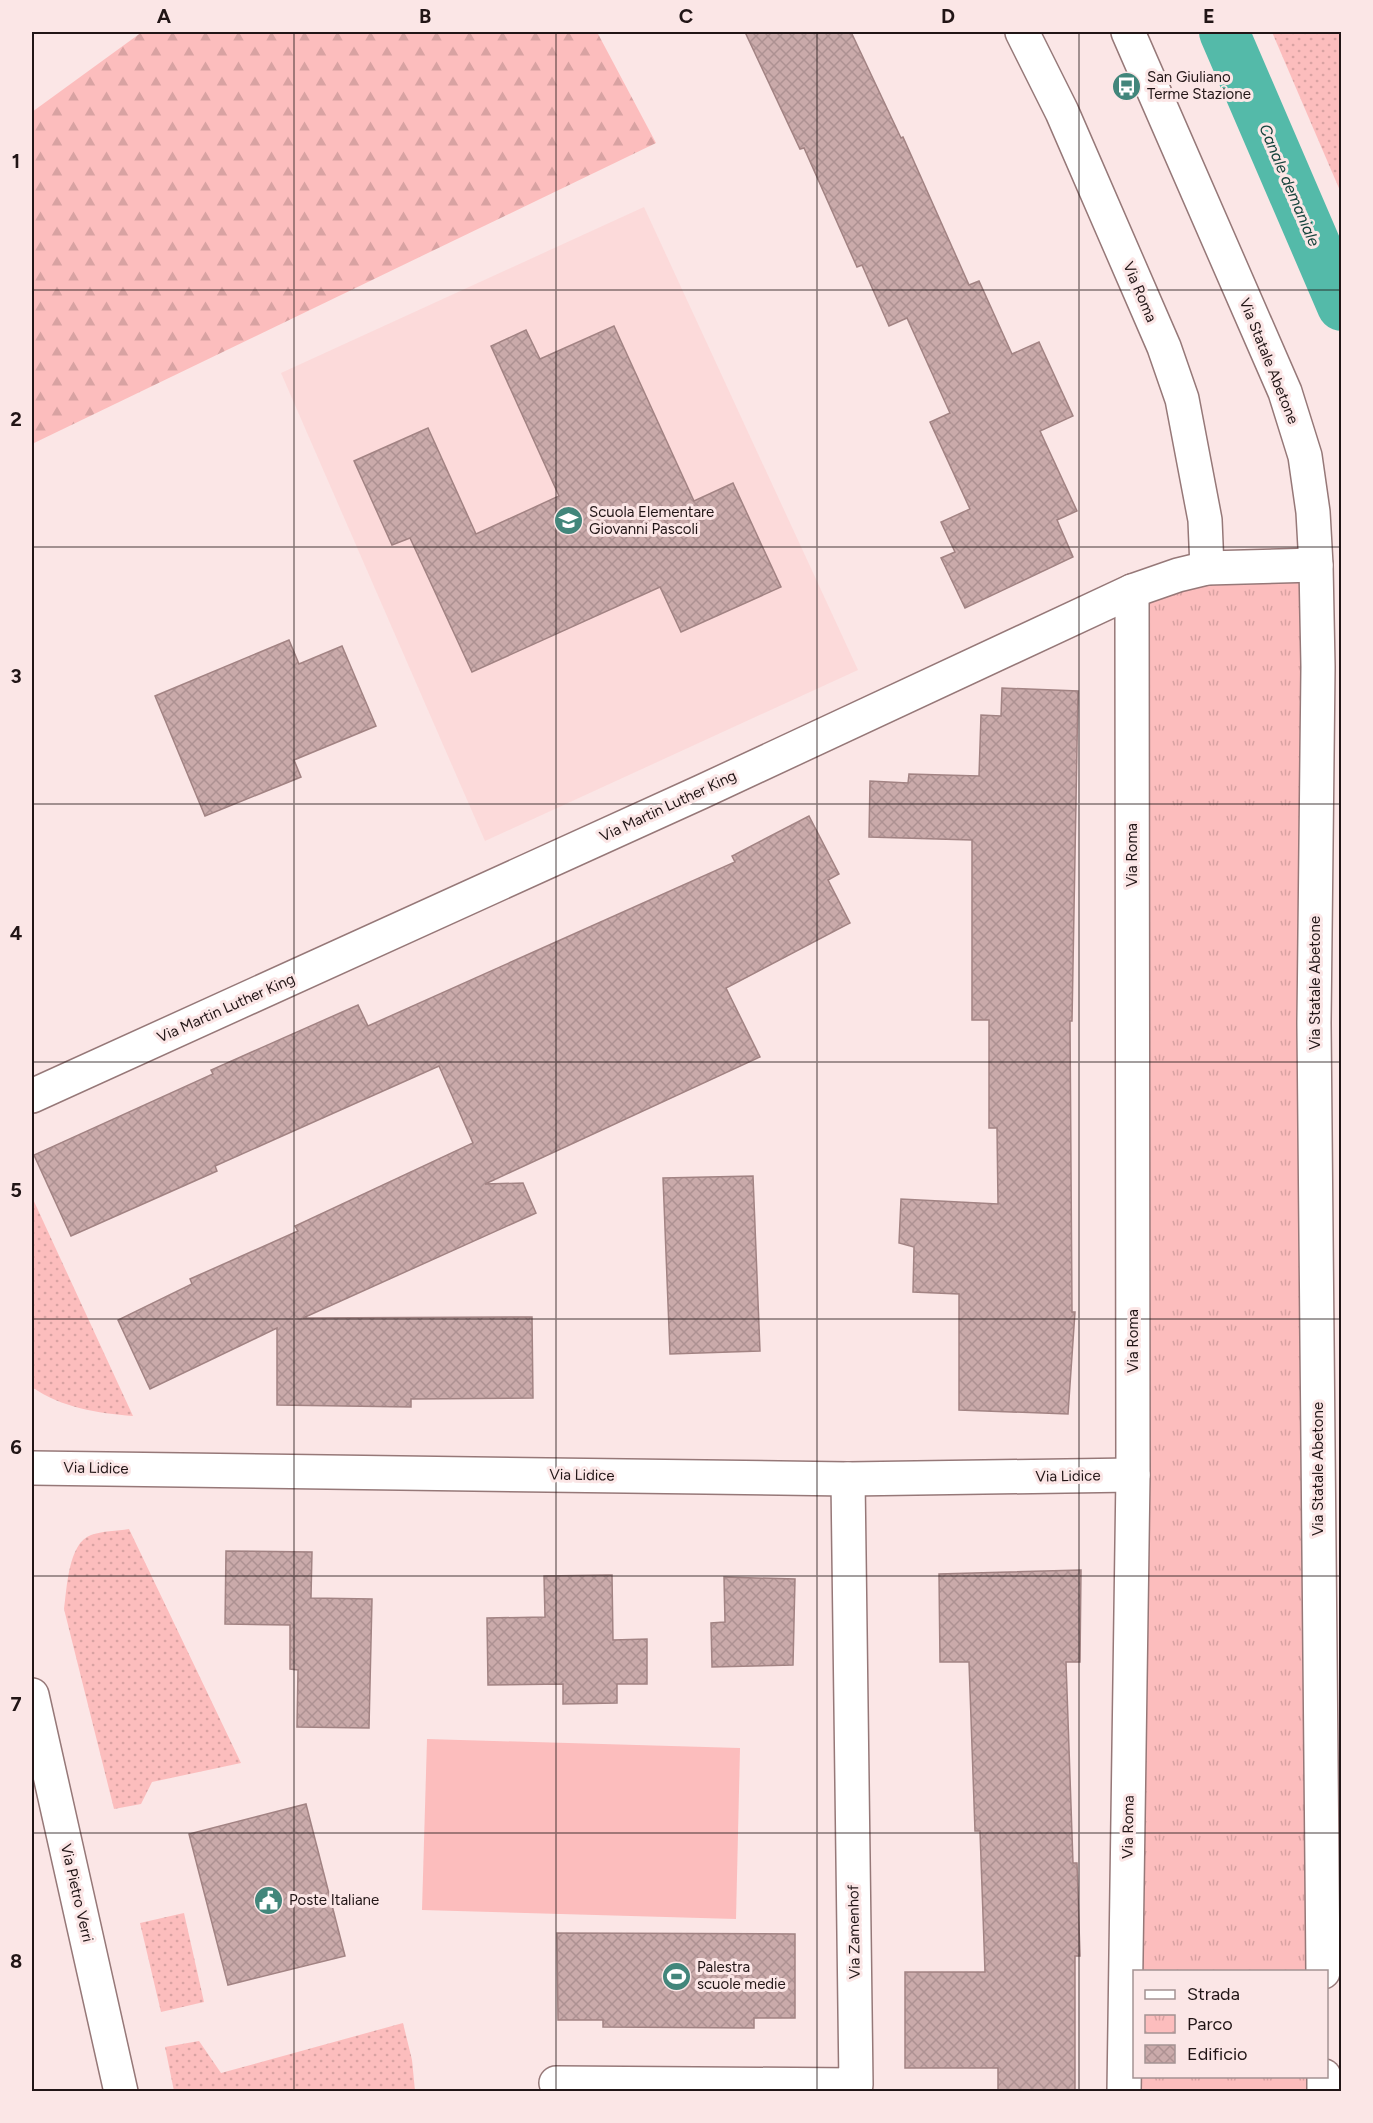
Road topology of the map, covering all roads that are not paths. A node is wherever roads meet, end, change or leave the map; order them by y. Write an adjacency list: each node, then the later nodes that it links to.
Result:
1 (1022, 32): 4 (street, Via Roma)
2 (1128, 32): 3 (street, Via Statale Abetone)
3 (1316, 565): 4 (street, Via Martin Luther King); 11 (street, Via Statale Abetone)
4 (1207, 568): 5 (street, Via Martin Luther King)
5 (1132, 591): 6 (street, Via Martin Luther King); 8 (street, Via Roma)
6 (32, 1096)
7 (32, 1468): 9 (street, Via Lidice)
8 (1133, 1475): 9 (street, Via Lidice); 15 (street, Via Roma)
9 (848, 1479): 13 (street, Via Zamenhof)
10 (32, 1695): 14 (street, Via Pietro Verri)
11 (1323, 1970)
12 (556, 2082): 13 (street, Via Zamenhof)
13 (857, 2088)
14 (121, 2091)
15 (1124, 2091)

